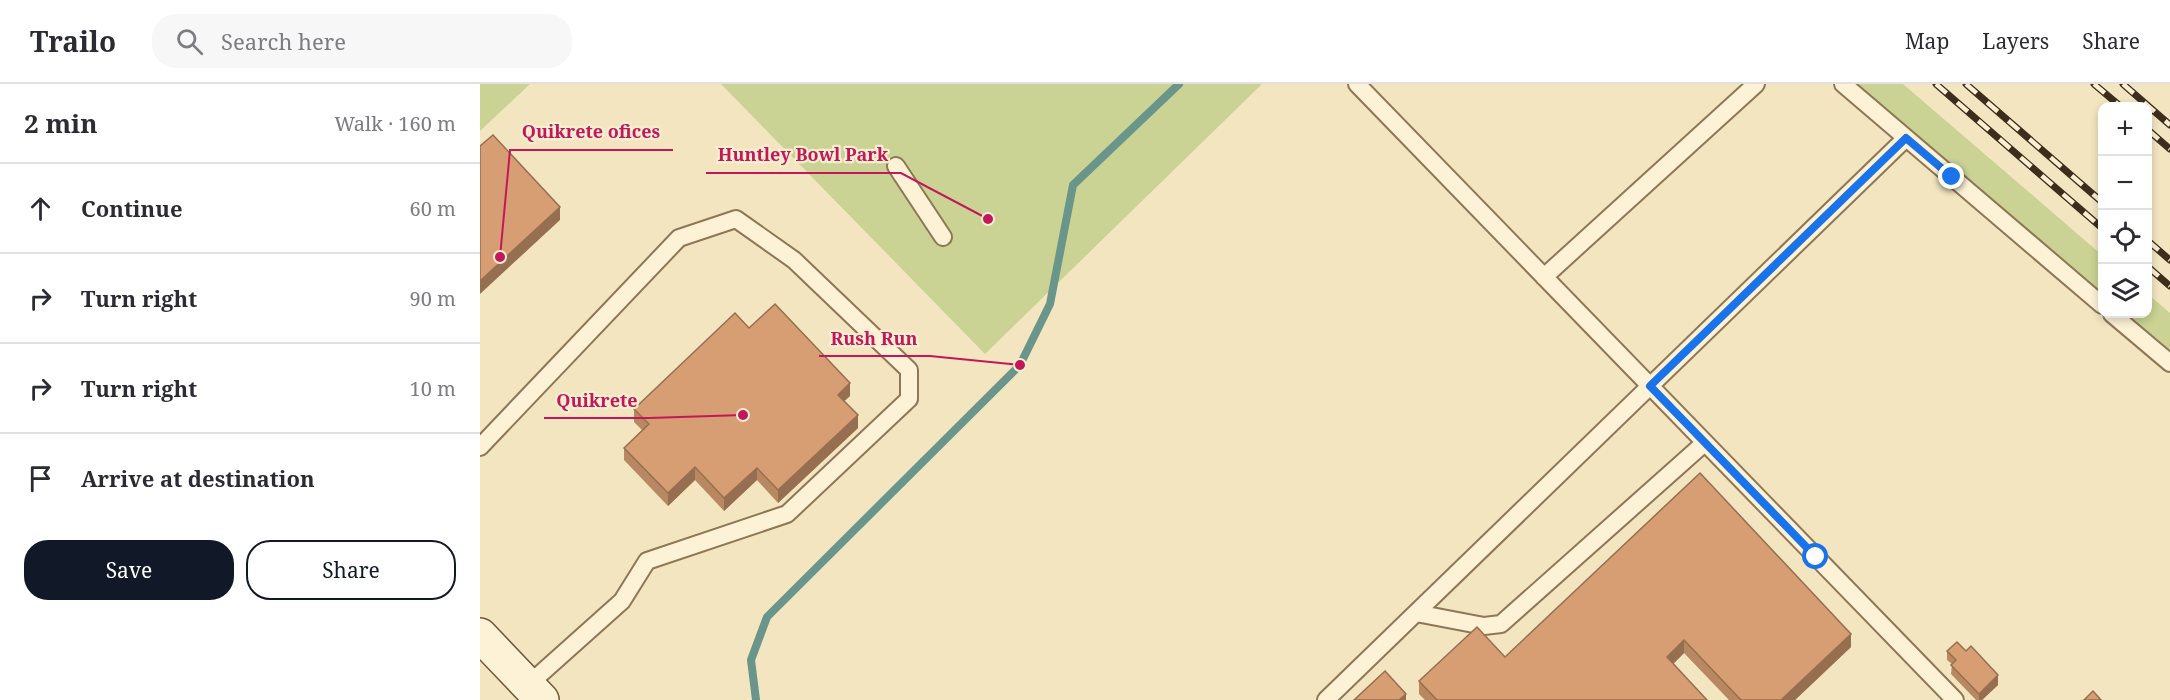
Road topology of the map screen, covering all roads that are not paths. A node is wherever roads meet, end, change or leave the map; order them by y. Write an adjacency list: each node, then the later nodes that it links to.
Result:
1 (1357, 84): 7 (lane)
2 (1756, 84): 7 (lane)
3 (1843, 84): 4 (lane)
4 (1906, 138): 8 (lane); 11 (lane)
5 (896, 166): 6 (lane)
6 (943, 237)
7 (1544, 277): 11 (lane)
8 (2098, 301)
9 (2117, 318): 10 (lane)
10 (2170, 363)
11 (1650, 386): 14 (lane); 18 (lane)
12 (1701, 446): 14 (lane)
13 (480, 447): 16 (lane)
14 (1416, 613): 17 (lane)
15 (480, 635): 16 (main road)
16 (535, 693)
17 (1326, 700)
18 (1955, 700)

